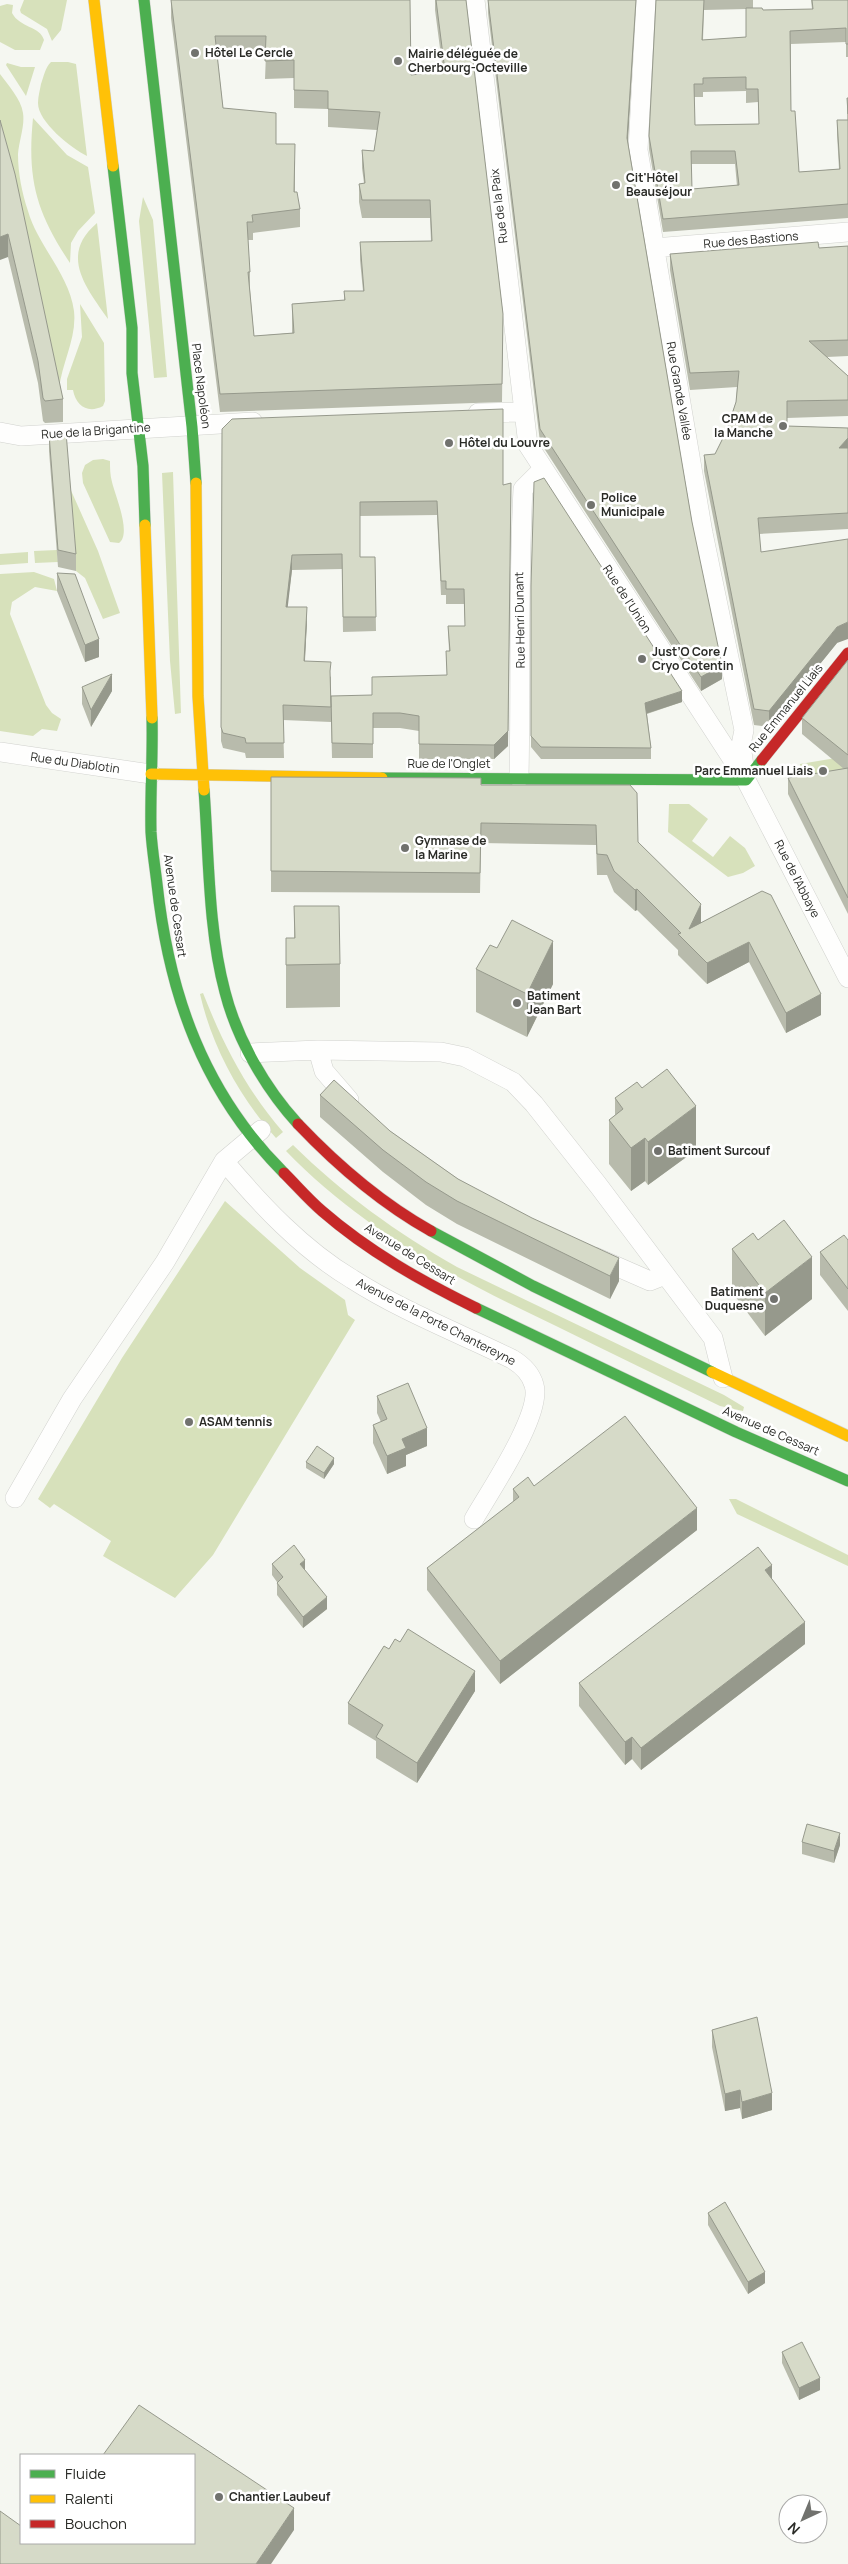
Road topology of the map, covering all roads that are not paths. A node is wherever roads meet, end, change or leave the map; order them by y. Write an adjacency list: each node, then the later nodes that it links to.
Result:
1 (94, 0): 11 (main road)
2 (144, 0): 10 (main road, Place Napoléon)
3 (475, 0): 7 (street, Rue de la Paix)
4 (646, 0): 6 (street, Rue Grande Vallée)
5 (848, 232): 6 (street, Rue des Bastions)
6 (654, 248): 19 (street, Rue Grande Vallée)
7 (524, 412): 8 (street); 13 (street, Rue de l'Union)
8 (464, 414)
9 (274, 422): 10 (street, Rue de la Brigantine)
10 (193, 424): 11 (street, Rue de la Brigantine); 17 (main road, Place Napoléon)
11 (138, 428): 12 (street, Rue de la Brigantine); 16 (main road)
12 (0, 432)
13 (542, 470): 18 (street, Rue Henri Dunant); 19 (street, Rue de l'Union)
14 (848, 653): 19 (main road, Rue Emmanuel Liais)
15 (0, 752): 16 (street, Rue du Diablotin)
16 (151, 774): 17 (main road, Rue de l'Onglet); 24 (main road, Avenue de Cessart)
17 (203, 776): 18 (main road, Rue de l'Onglet); 22 (main road)
18 (519, 778): 19 (main road, Rue de l'Onglet)
19 (746, 780): 20 (street, Rue de l'Abbaye)
20 (848, 978)
21 (318, 1050): 22 (street); 23 (street); 27 (street)
22 (250, 1053): 28 (main road)
23 (360, 1112)
24 (256, 1134): 25 (street); 30 (main road, Avenue de Cessart)
25 (224, 1161): 31 (street); 32 (street, Avenue de la Porte Chantereyne)
26 (581, 1250): 27 (street)
27 (665, 1275): 28 (street)
28 (723, 1378): 29 (main road)
29 (848, 1436)
30 (848, 1481)
31 (15, 1498)
32 (474, 1519)

